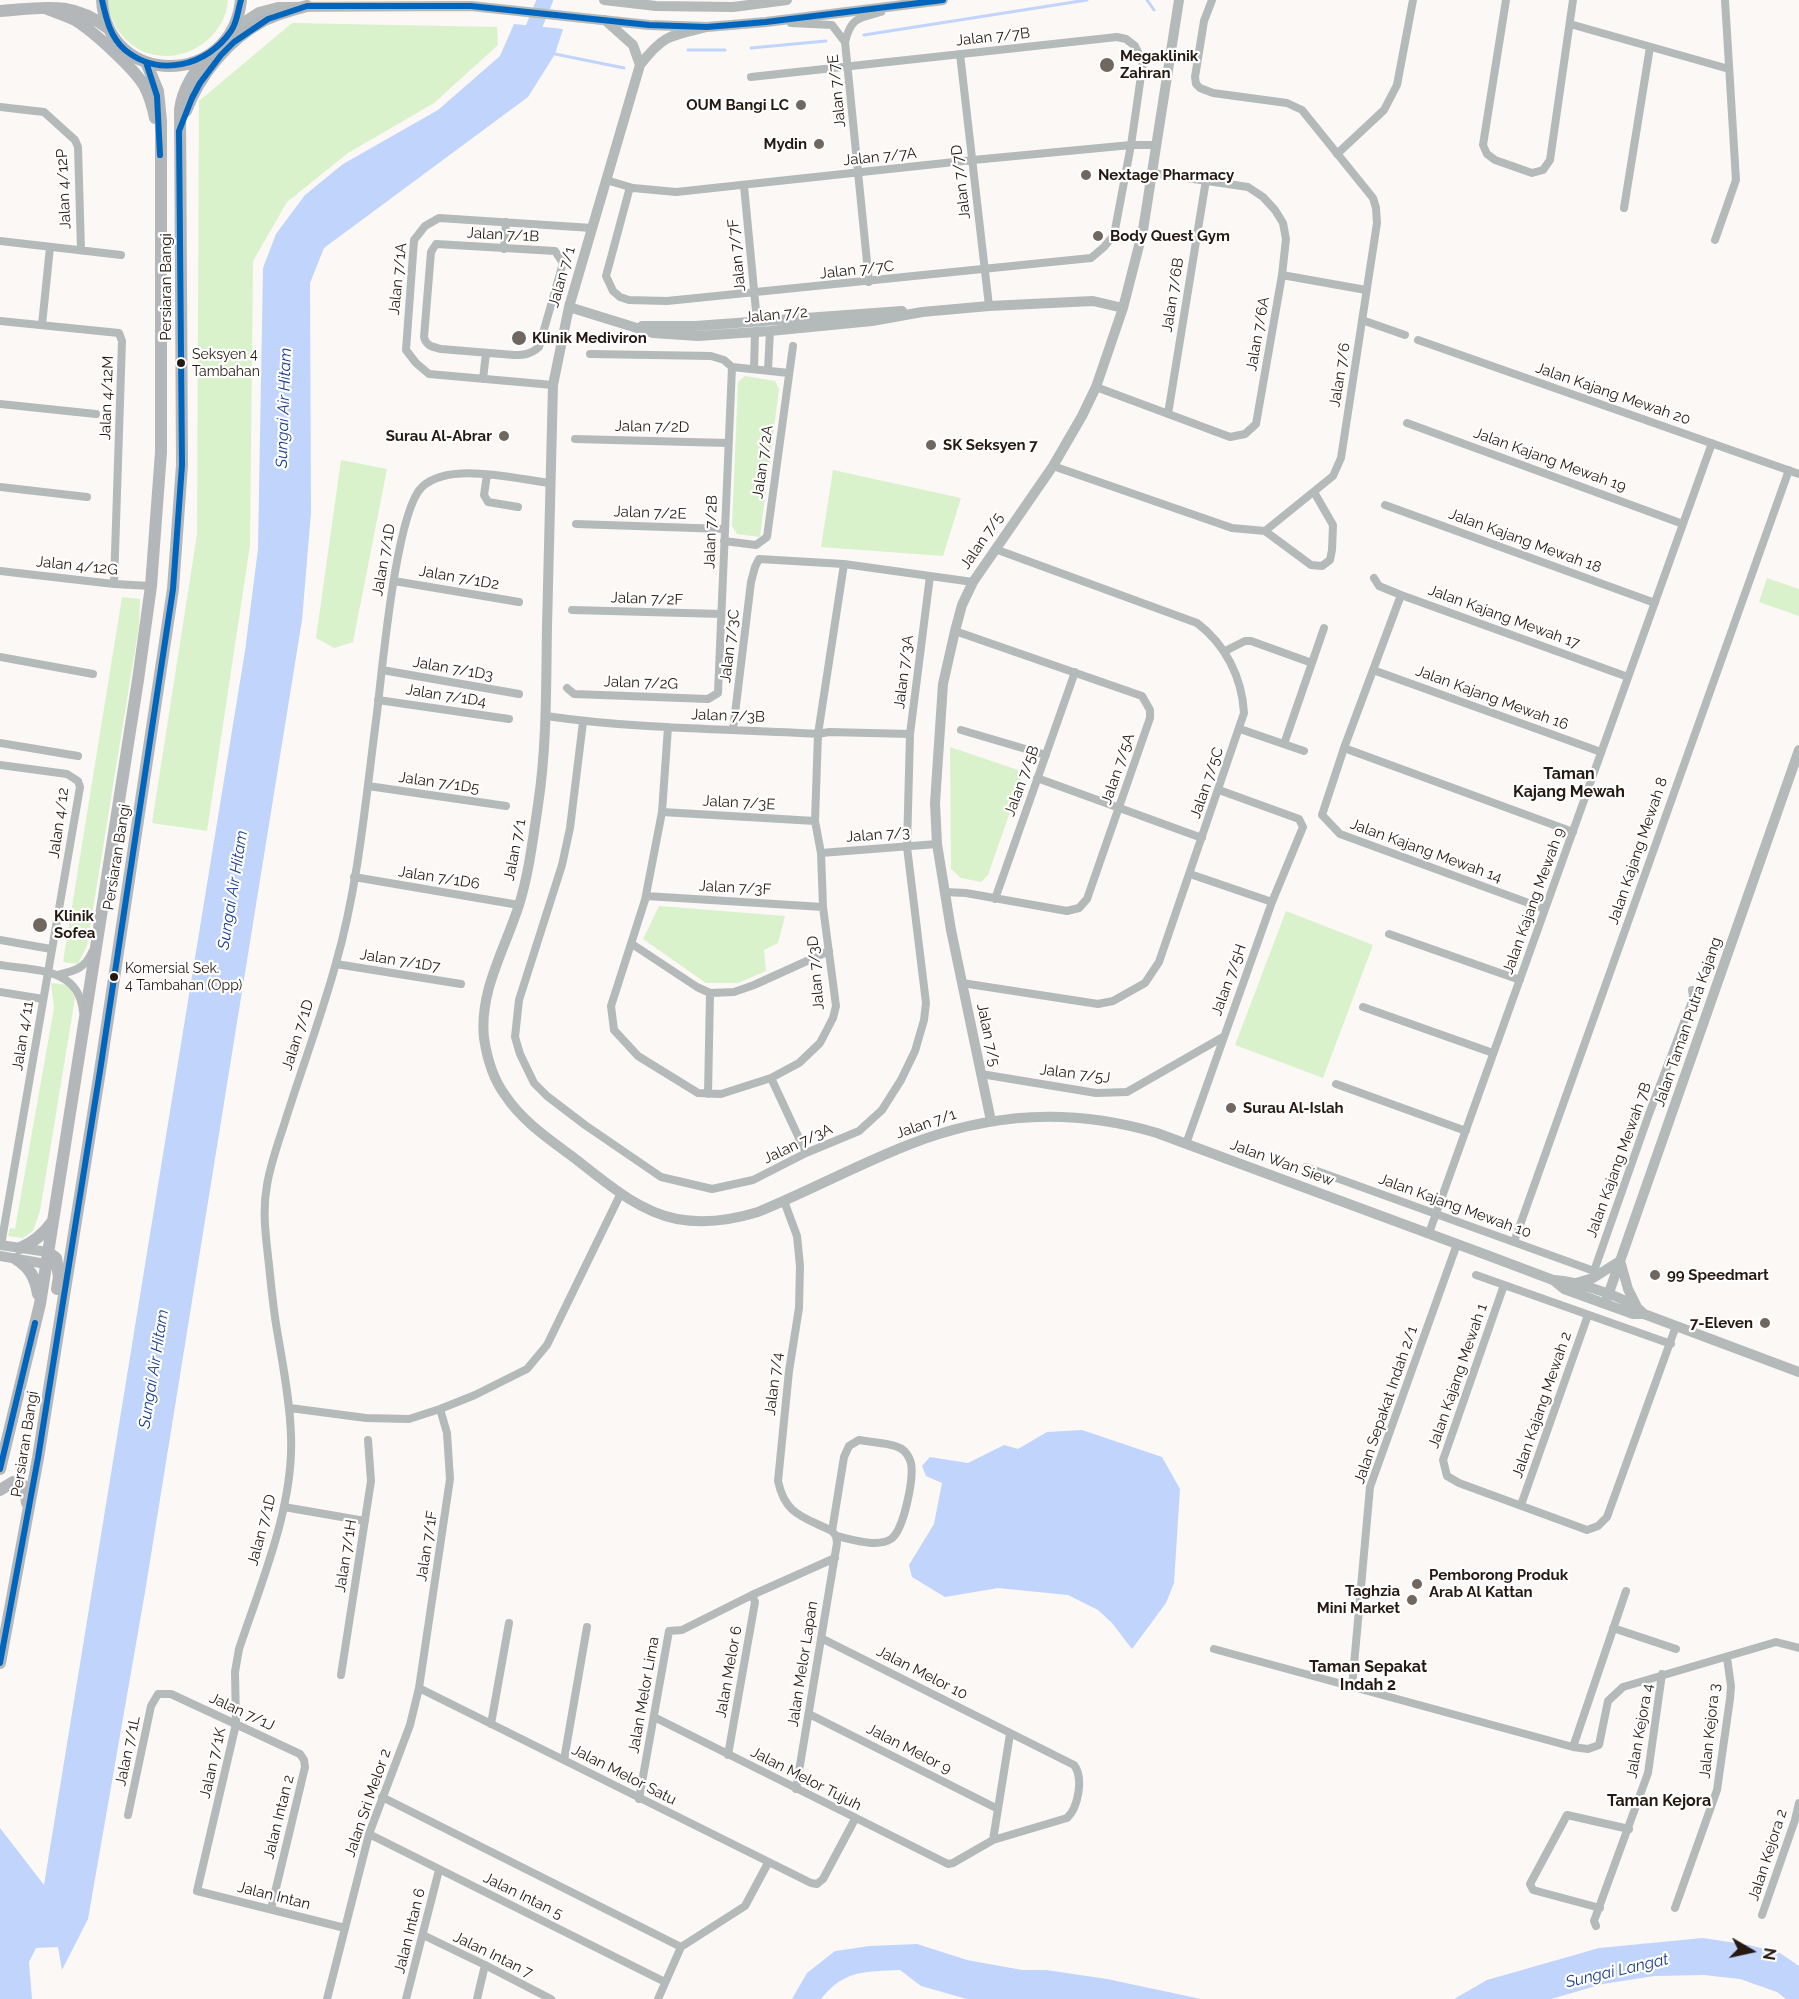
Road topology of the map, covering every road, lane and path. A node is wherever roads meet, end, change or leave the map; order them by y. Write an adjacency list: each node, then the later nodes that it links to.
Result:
1 (102, 0): 23 (main road)
2 (241, 0): 22 (main road)
3 (604, 0): 4 (street)
4 (787, 0)
5 (944, 0): 14 (street, Jalan 7/1)
6 (1169, 0): 17 (street)
7 (1180, 0): 17 (street, Jalan 7/5)
8 (1212, 0): 38 (street, Jalan 7/6)
9 (1413, 0): 38 (street)
10 (1506, 0): 20 (street)
11 (1573, 0): 20 (street)
12 (1725, 0): 31 (street)
13 (307, 6): 18 (street, Jalan 7/1); 22 (street, Jalan 7/1); 34 (main road)
14 (901, 6): 19 (street, Jalan 7/1); 24 (street, Jalan 7/7E)
15 (45, 8): 16 (main road); 23 (main road); 37 (main road)
16 (0, 11)
17 (1177, 12): 36 (street, Jalan 7/5)
18 (605, 20): 21 (street, Jalan 7/1); 29 (street)
19 (766, 22): 21 (street, Jalan 7/1); 24 (street, Jalan 7/7E)
20 (1570, 24): 25 (street)
21 (707, 27): 29 (street, Jalan 7/1)
22 (234, 28): 27 (main road, Persiaran Bangi)
23 (110, 30): 28 (main road)
24 (845, 42): 30 (street, Jalan 7/7E)
25 (1650, 47): 31 (street); 46 (street)
26 (960, 54): 30 (street, Jalan 7/7B); 35 (street, Jalan 7/7B); 39 (street, Jalan 7/7D)
27 (208, 56): 28 (main road); 34 (main road, Persiaran Bangi)
28 (146, 62): 37 (main road, Persiaran Bangi)
29 (640, 65): 42 (street, Jalan 7/1)
30 (848, 65): 32 (street, Jalan 7/7B); 40 (street, Jalan 7/7E)
31 (1729, 69): 49 (street)
32 (751, 77)
33 (0, 106): 53 (street, Jalan 4/12P)
34 (180, 130): 196 (main road, Persiaran Bangi)
35 (1131, 145): 36 (street, Jalan 7/7A); 39 (street, Jalan 7/7A); 55 (street, Jalan 7/7C)
36 (1157, 145): 41 (street, Jalan 7/5)
37 (160, 152): 111 (main road, Persiaran Bangi)
38 (1338, 154): 58 (street, Jalan 7/6)
39 (973, 160): 40 (street, Jalan 7/7A); 55 (street, Jalan 7/7D)
40 (858, 173): 44 (street, Jalan 7/7A); 57 (street, Jalan 7/7E)
41 (1153, 173): 43 (street, Jalan 7/6A); 62 (street, Jalan 7/5)
42 (606, 180): 45 (street, Jalan 7/7A); 48 (street, Jalan 7/1)
43 (1206, 180): 56 (street, Jalan 7/6A); 83 (street, Jalan 7/6B)
44 (744, 186): 45 (street, Jalan 7/7A); 59 (street, Jalan 7/7F)
45 (630, 187): 59 (street, Jalan 7/7C)
46 (1624, 208)
47 (506, 222): 48 (street, Jalan 7/1A); 52 (street); 78 (street, Jalan 7/1A)
48 (592, 228): 61 (street, Jalan 7/1)
49 (1715, 240)
50 (0, 241): 51 (street)
51 (50, 247): 53 (street); 66 (street)
52 (504, 249): 72 (street, Jalan 7/1B); 72 (street, Jalan 7/1B)
53 (81, 250): 54 (street)
54 (121, 255)
55 (985, 270): 57 (street, Jalan 7/7C); 60 (street, Jalan 7/7D)
56 (1282, 275): 58 (street); 83 (street, Jalan 7/6A)
57 (869, 282): 59 (street, Jalan 7/7C)
58 (1366, 290): 64 (street, Jalan 7/6)
59 (755, 293): 67 (street, Jalan 7/7F)
60 (989, 306): 62 (street, Jalan 7/2); 63 (street, Jalan 7/2)
61 (569, 307): 67 (street, Jalan 7/2); 79 (street, Jalan 7/1)
62 (1123, 308): 80 (street, Jalan 7/5)
63 (922, 312): 67 (street, Jalan 7/2); 68 (street, Jalan 7/2)
64 (1362, 320): 69 (street); 94 (street, Jalan 7/6)
65 (0, 321): 66 (street, Jalan 4/12M)
66 (42, 325): 110 (street, Jalan 4/12M)
67 (756, 327): 68 (street, Jalan 7/2); 75 (street, Jalan 7/7F)
68 (770, 332): 76 (street)
69 (1405, 335)
70 (1418, 340): 87 (street, Jalan Kajang Mewah 20)
71 (792, 346): 77 (street, Jalan 7/2A)
72 (486, 353): 78 (street)
73 (590, 354): 74 (street)
74 (732, 367): 75 (street); 86 (street, Jalan 7/2B)
75 (754, 369): 76 (street)
76 (768, 370): 77 (street)
77 (789, 373): 102 (street, Jalan 7/2A)
78 (483, 379): 79 (street, Jalan 7/1A)
79 (553, 385): 92 (street, Jalan 7/1)
80 (1096, 387): 83 (street, Jalan 7/6A); 88 (street, Jalan 7/5)
81 (0, 404): 82 (street)
82 (96, 414)
83 (1168, 414)
84 (1407, 423): 99 (street, Jalan Kajang Mewah 19)
85 (575, 439): 86 (street, Jalan 7/2D)
86 (728, 443): 100 (street, Jalan 7/2B)
87 (1712, 443): 89 (street, Jalan Kajang Mewah 20); 99 (street, Jalan Kajang Mewah 9)
88 (1053, 466): 101 (street); 103 (street, Jalan 7/5)
89 (1789, 470): 90 (street, Jalan Kajang Mewah 20); 206 (street, Jalan Kajang Mewah 8)
90 (1799, 474)
91 (487, 475): 92 (street, Jalan 7/1D); 97 (street); 108 (street, Jalan 7/1D)
92 (550, 483): 131 (street, Jalan 7/1)
93 (0, 487): 95 (street)
94 (1314, 492): 101 (street, Jalan 7/6); 101 (street)
95 (87, 497)
96 (1385, 505): 114 (street, Jalan Kajang Mewah 18)
97 (518, 507)
98 (576, 524): 100 (street, Jalan 7/2E)
99 (1683, 524): 114 (street, Jalan Kajang Mewah 9)
100 (724, 529): 102 (street, Jalan 7/2B)
101 (1265, 531)
102 (724, 541): 116 (street, Jalan 7/2B)
103 (994, 549): 109 (street, Jalan 7/5); 119 (street, Jalan 7/5C)
104 (844, 564): 106 (street); 136 (street, Jalan 7/3C); 138 (street, Jalan 7/3D)
105 (0, 571): 110 (street, Jalan 4/12G)
106 (930, 576): 109 (street); 139 (street, Jalan 7/3A)
107 (1374, 578): 112 (street, Jalan Kajang Mewah 17)
108 (394, 581): 113 (street, Jalan 7/1D2); 122 (street, Jalan 7/1D)
109 (973, 582): 118 (street, Jalan 7/5)
110 (114, 584): 111 (street, Jalan 4/12G)
111 (151, 586): 172 (main road, Persiaran Bangi)
112 (1401, 595): 123 (street, Jalan Kajang Mewah 14); 126 (street, Jalan Kajang Mewah 17)
113 (519, 602)
114 (1655, 603): 126 (street, Jalan Kajang Mewah 9)
115 (572, 610): 116 (street, Jalan 7/2F)
116 (722, 614): 129 (street, Jalan 7/2B)
117 (1324, 628): 121 (street)
118 (954, 631): 124 (street, Jalan 7/5A); 158 (street, Jalan 7/5)
119 (1226, 651): 121 (street); 135 (street, Jalan 7/5C)
120 (0, 657): 125 (street)
121 (1312, 663): 141 (street)
122 (382, 670): 128 (street, Jalan 7/1D3); 130 (street, Jalan 7/1D)
123 (1373, 670): 142 (street, Jalan Kajang Mewah 14); 145 (street, Jalan Kajang Mewah 16)
124 (1075, 672): 146 (street, Jalan 7/5B); 153 (street, Jalan 7/5A)
125 (93, 674)
126 (1628, 676): 145 (street, Jalan Kajang Mewah 9)
127 (567, 688): 129 (street, Jalan 7/2G)
128 (519, 694)
129 (715, 696)
130 (378, 700): 132 (street, Jalan 7/1D4); 150 (street, Jalan 7/1D)
131 (546, 716): 133 (street, Jalan 7/3B); 167 (street, Jalan 7/1)
132 (509, 719)
133 (583, 722): 134 (street, Jalan 7/3B); 199 (street, Jalan 7/3A)
134 (668, 727): 136 (street, Jalan 7/3B); 154 (street)
135 (1240, 729): 141 (street); 151 (street, Jalan 7/5C)
136 (733, 730): 138 (street, Jalan 7/3B)
137 (961, 730): 146 (street)
138 (818, 734): 139 (street, Jalan 7/3B); 155 (street, Jalan 7/3D)
139 (910, 734): 159 (street, Jalan 7/3A)
140 (0, 743): 147 (street)
141 (1284, 744): 144 (street)
142 (1344, 748): 156 (street); 169 (street, Jalan Kajang Mewah 14)
143 (1799, 750): 211 (street, Jalan Taman Putra Kajang)
144 (1304, 751)
145 (1602, 752): 156 (street, Jalan Kajang Mewah 9)
146 (1046, 755): 149 (street, Jalan 7/5B)
147 (78, 756)
148 (0, 765): 174 (street, Jalan 4/12)
149 (1037, 778): 153 (street); 165 (street, Jalan 7/5B)
150 (368, 786): 152 (street, Jalan 7/1D5); 162 (street, Jalan 7/1D)
151 (1219, 790): 157 (street, Jalan 7/5C); 166 (street, Jalan 7/5H)
152 (506, 806)
153 (1119, 808): 157 (street); 165 (street, Jalan 7/5A)
154 (662, 812): 155 (street, Jalan 7/3E); 164 (street)
155 (814, 821): 160 (street, Jalan 7/3D)
156 (1573, 832): 169 (street, Jalan Kajang Mewah 9)
157 (1202, 838): 161 (street, Jalan 7/5C)
158 (937, 844): 159 (street, Jalan 7/3); 163 (street, Jalan 7/5)
159 (906, 847): 160 (street, Jalan 7/3); 199 (street, Jalan 7/3A)
160 (821, 853): 168 (street, Jalan 7/3D)
161 (1190, 874): 166 (street); 181 (street, Jalan 7/5C)
162 (354, 877): 167 (street, Jalan 7/1D6); 176 (street, Jalan 7/1D)
163 (944, 892): 165 (street, Jalan 7/5A); 181 (street, Jalan 7/5)
164 (646, 896): 168 (street, Jalan 7/3F); 173 (street)
165 (995, 899)
166 (1272, 902): 189 (street, Jalan 7/5H)
167 (519, 905): 201 (street, Jalan 7/1)
168 (823, 907): 175 (street, Jalan 7/3D)
169 (1545, 909): 180 (street, Jalan Kajang Mewah 9)
170 (1389, 934): 180 (street)
171 (0, 940): 174 (street)
172 (97, 940): 179 (street); 188 (main road, Persiaran Bangi)
173 (632, 944): 185 (street); 194 (street)
174 (51, 949): 178 (street, Jalan 4/12)
175 (830, 951): 185 (street); 192 (street, Jalan 7/3D)
176 (336, 964): 182 (street, Jalan 7/1D7); 225 (street, Jalan 7/1D)
177 (0, 965): 178 (street)
178 (47, 973): 179 (street); 186 (street, Jalan 4/11)
179 (57, 975): 188 (street)
180 (1520, 980): 190 (street, Jalan Kajang Mewah 9)
181 (962, 983): 191 (street, Jalan 7/5)
182 (461, 984)
183 (1692, 990): 212 (street, Jalan Kajang Mewah 7B)
184 (0, 992): 186 (street)
185 (710, 993): 194 (street)
186 (43, 999): 208 (street, Jalan 4/11)
187 (1363, 1007): 190 (street)
188 (84, 1023): 204 (main road, Persiaran Bangi)
189 (1223, 1037): 191 (street, Jalan 7/5J); 198 (street, Jalan 7/5H)
190 (1493, 1053): 197 (street, Jalan Kajang Mewah 9)
191 (981, 1074): 195 (street, Jalan 7/5)
192 (771, 1078): 194 (street, Jalan 7/3D); 199 (street)
193 (1336, 1084): 197 (street)
194 (708, 1094)
195 (991, 1121): 198 (street, Jalan Wan Siew); 202 (street, Jalan 7/1)
196 (91, 1124): 210 (main road); 228 (main road, Persiaran Bangi)
197 (1466, 1131): 203 (street, Jalan Kajang Mewah 9)
198 (1186, 1144): 205 (street, Jalan Wan Siew)
199 (806, 1153)
200 (1306, 1167): 203 (street, Jalan Kajang Mewah 10)
201 (621, 1193): 202 (street, Jalan 7/1); 226 (street)
202 (784, 1202): 235 (street, Jalan 7/4)
203 (1436, 1213): 205 (street, Jalan Kajang Mewah 9); 206 (street, Jalan Kajang Mewah 10)
204 (53, 1220): 209 (main road); 210 (main road, Persiaran Bangi)
205 (1429, 1233): 207 (street, Jalan Wan Siew)
206 (1514, 1242): 212 (street, Jalan Kajang Mewah 10)
207 (1457, 1244): 214 (street, Jalan Wan Siew); 250 (street, Jalan Sepakat Indah 2/1)
208 (0, 1249): 209 (street)
209 (18, 1253): 210 (street); 218 (main road)
210 (50, 1258): 218 (main road, Persiaran Bangi); 228 (main road)
211 (1621, 1261): 215 (street); 217 (street, Jalan Taman Putra Kajang); 219 (street)
212 (1594, 1271)
213 (1476, 1275): 216 (street)
214 (1553, 1280): 215 (street, Jalan Wan Siew); 217 (street, Jalan Wan Siew)
215 (1575, 1283): 217 (street, Jalan Wan Siew)
216 (1504, 1285): 221 (street); 231 (street, Jalan Kajang Mewah 1)
217 (1606, 1299): 219 (street, Jalan Wan Siew); 220 (street, Jalan Wan Siew)
218 (40, 1304): 229 (main road, Persiaran Bangi)
219 (1636, 1305): 220 (street, Jalan Wan Siew)
220 (1644, 1314): 222 (street, Jalan Wan Siew)
221 (1588, 1315): 223 (street); 231 (street, Jalan Kajang Mewah 2)
222 (1676, 1326): 223 (street, Jalan Kajang Mewah 1); 224 (street, Jalan Wan Siew)
223 (1671, 1344): 231 (street, Jalan Kajang Mewah 1)
224 (1799, 1372)
225 (290, 1408): 226 (street); 232 (street, Jalan 7/1D)
226 (440, 1409): 251 (street, Jalan 7/1F)
227 (369, 1440): 234 (street, Jalan 7/1H)
228 (38, 1458): 233 (main road, Persiaran Bangi)
229 (0, 1469)
230 (0, 1490): 233 (main road)
231 (1521, 1505)
232 (285, 1507): 234 (street); 255 (street, Jalan 7/1D)
233 (28, 1514): 247 (main road, Persiaran Bangi)
234 (365, 1521): 249 (street, Jalan 7/1H)
235 (835, 1537): 235 (street, Jalan Melor Lapan); 236 (street, Jalan Melor Lapan)
236 (835, 1558): 238 (street); 242 (street, Jalan Melor Lapan)
237 (1626, 1592): 241 (street)
238 (752, 1595): 254 (street, Jalan Melor Lima); 259 (street, Jalan Melor 6)
239 (509, 1623): 256 (street)
240 (587, 1627): 260 (street)
241 (1613, 1628): 245 (street); 258 (street)
242 (822, 1638): 253 (street, Jalan Melor Lapan); 257 (street, Jalan Melor 10)
243 (1799, 1647): 246 (street)
244 (1214, 1649): 250 (street)
245 (1676, 1649)
246 (1727, 1658): 248 (street); 276 (street, Jalan Kejora 3)
247 (0, 1664)
248 (1662, 1674): 258 (street); 269 (street, Jalan Kejora 4)
249 (341, 1675)
250 (1352, 1687): 258 (street)
251 (419, 1688): 256 (street, Jalan Melor Satu); 263 (street, Jalan Sri Melor 2)
252 (158, 1694): 255 (street, Jalan 7/1J); 267 (street, Jalan 7/1L)
253 (809, 1714): 262 (street, Jalan Melor Lapan); 266 (street, Jalan Melor 9)
254 (654, 1718): 259 (street, Jalan Melor Tujuh); 264 (street, Jalan Melor Lima)
255 (236, 1724): 261 (street, Jalan 7/1J); 274 (street, Jalan 7/1K)
256 (491, 1724): 260 (street, Jalan Melor Satu)
257 (1010, 1734): 266 (street); 271 (street, Jalan Melor 10)
258 (1573, 1748)
259 (728, 1755): 262 (street, Jalan Melor Tujuh)
260 (564, 1760): 264 (street, Jalan Melor Satu)
261 (305, 1767): 277 (street, Jalan Intan 2)
262 (796, 1789): 268 (street, Jalan Melor Tujuh)
263 (382, 1797): 270 (street, Jalan Sri Melor 2); 282 (street)
264 (639, 1798): 272 (street, Jalan Melor Satu)
265 (1799, 1803): 278 (street, Jalan Kejora 2)
266 (998, 1809): 271 (street)
267 (128, 1815)
268 (855, 1819): 271 (street, Jalan Melor Tujuh); 272 (street, Jalan Melor Satu)
269 (1629, 1829): 275 (street, Jalan Kejora 4); 275 (street)
270 (369, 1834): 273 (street, Jalan Intan 5); 280 (street, Jalan Sri Melor 2)
271 (993, 1840)
272 (768, 1863): 282 (street)
273 (439, 1870): 281 (street, Jalan Intan 6); 284 (street, Jalan Intan 5)
274 (197, 1891): 277 (street, Jalan Intan)
275 (1600, 1908): 279 (street, Jalan Kejora 4)
276 (1675, 1908)
277 (271, 1909): 280 (street, Jalan Intan)
278 (1762, 1915)
279 (1596, 1926)
280 (345, 1928): 285 (street, Jalan Sri Melor 2)
281 (423, 1935): 283 (street, Jalan Intan 7); 286 (street, Jalan Intan 6)
282 (681, 1947): 284 (street)
283 (485, 1965): 287 (street); 288 (street, Jalan Intan 7)
284 (665, 1982): 289 (street)
285 (327, 1999)
286 (406, 1999)
287 (477, 1999)
288 (551, 1999)
289 (658, 1999)

